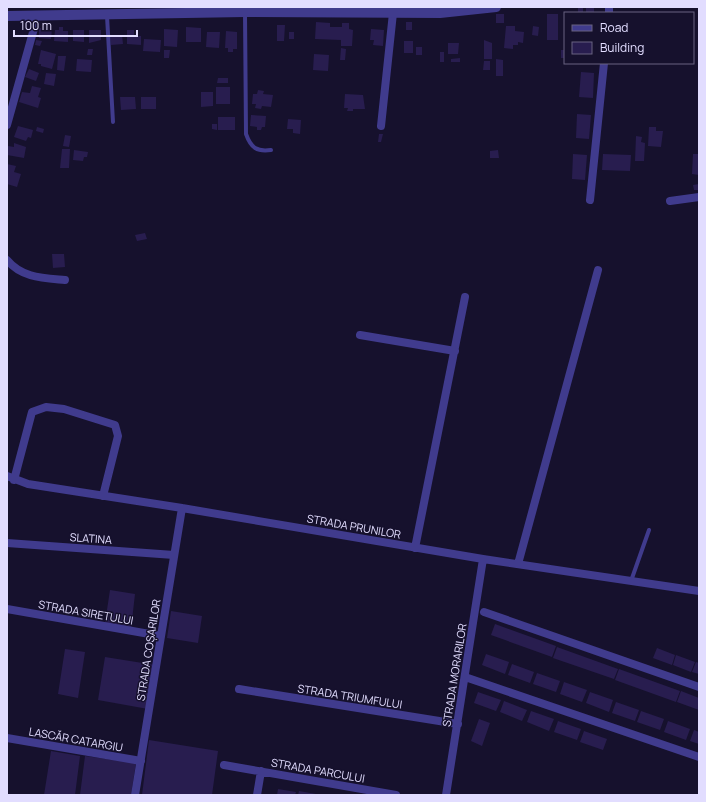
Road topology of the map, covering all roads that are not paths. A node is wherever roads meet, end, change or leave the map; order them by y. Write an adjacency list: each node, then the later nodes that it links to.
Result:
1 (491, 8): 3 (street)
2 (245, 12): 3 (street); 6 (street); 11 (lane)
3 (393, 13): 10 (street)
4 (7, 16): 5 (street)
5 (35, 16): 6 (street); 9 (street)
6 (108, 16): 8 (lane)
7 (604, 64): 13 (street)
8 (113, 122)
9 (7, 125)
10 (381, 126)
11 (271, 150)
12 (699, 197): 14 (street)
13 (590, 200)
14 (670, 201)
15 (7, 260): 17 (street)
16 (598, 270): 29 (street)
17 (66, 280)
18 (465, 297): 20 (street)
19 (360, 335): 20 (street)
20 (455, 351): 26 (street)
21 (11, 478): 22 (street, STRADA PRUNILOR); 22 (street)
22 (103, 496): 23 (street, STRADA PRUNILOR)
23 (182, 508): 26 (street, STRADA PRUNILOR); 27 (street, STRADA COȘARILOR)
24 (649, 530): 30 (lane)
25 (7, 543): 27 (street, SLATINA)
26 (415, 548): 28 (street, STRADA PRUNILOR)
27 (174, 555): 34 (street, STRADA COȘARILOR)
28 (483, 559): 29 (street, STRADA PRUNILOR); 35 (street, STRADA MORARILOR)
29 (518, 564): 30 (street, STRADA PRUNILOR)
30 (631, 581): 31 (street, STRADA PRUNILOR)
31 (699, 591)
32 (7, 609): 34 (street, STRADA SIRETULUI)
33 (484, 612): 36 (street)
34 (161, 636): 41 (street, STRADA COȘARILOR)
35 (465, 677): 38 (street, STRADA MORARILOR); 40 (street)
36 (699, 687)
37 (239, 690): 38 (street, STRADA TRIUMFULUI)
38 (458, 724): 48 (street, STRADA MORARILOR)
39 (7, 738): 41 (street, LASCĂR CATARGIU)
40 (699, 757)
41 (141, 761): 45 (street, STRADA COȘARILOR)
42 (224, 765): 43 (street)
43 (261, 771): 44 (street, STRADA PARCULUI); 46 (street, STRADA PARCULUI)
44 (351, 791): 47 (street, STRADA PARCULUI)
45 (135, 795)
46 (257, 795)
47 (396, 795)
48 (446, 795)

